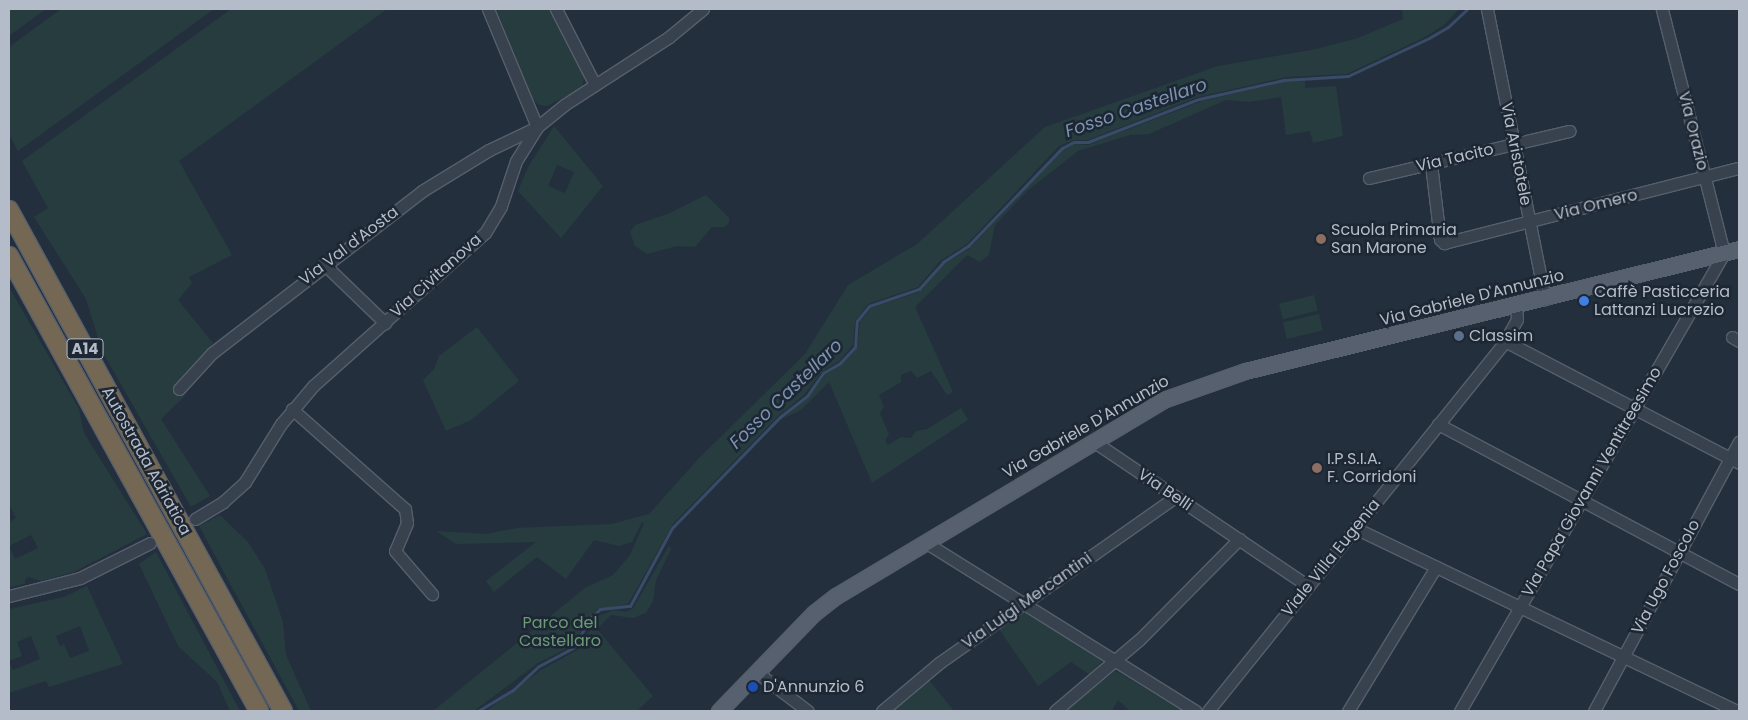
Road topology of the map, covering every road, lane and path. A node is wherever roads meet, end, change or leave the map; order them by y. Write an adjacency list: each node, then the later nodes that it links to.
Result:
1 (488, 9): 7 (street)
2 (557, 9): 6 (street)
3 (703, 9): 6 (street, Via Civitanova)
4 (1486, 9): 9 (street, Via Aristotele)
5 (1662, 9): 12 (street, Via Orazio)
6 (595, 85): 7 (street, Via Civitanova)
7 (537, 127): 19 (street, Via Val d'Aosta); 22 (street, Via Civitanova)
8 (1570, 131): 9 (street, Via Tacito)
9 (1514, 144): 10 (street, Via Tacito); 15 (street, Via Aristotele)
10 (1431, 164): 13 (street, Via Tacito); 15 (street, Via Omero)
11 (1739, 168): 12 (street, Via Omero)
12 (1705, 177): 15 (street, Via Omero); 17 (street, Via Orazio)
13 (1369, 178)
14 (9, 210): 51 (highway, Autostrada Adriatica / A14)
15 (1529, 222): 20 (street, Via Aristotele)
16 (1739, 249): 17 (main road, Via Gabriele D'Annunzio)
17 (1724, 253): 20 (main road, Via Gabriele D'Annunzio); 25 (street, Via Papa Giovanni Ventitreesimo)
18 (9, 256): 50 (highway, Autostrada Adriatica / A14)
19 (324, 264): 22 (street); 24 (street, Via Val d'Aosta)
20 (1544, 299): 21 (main road, Via Gabriele D'Annunzio)
21 (1516, 306): 23 (street, Viale Villa Eugenia); 28 (main road, Via Gabriele D'Annunzio)
22 (385, 323): 26 (street, Via Civitanova)
23 (1505, 341): 25 (street); 27 (street, Viale Villa Eugenia)
24 (179, 389)
25 (1635, 408): 30 (street); 32 (street, Via Papa Giovanni Ventitreesimo)
26 (292, 409): 33 (street, Via Civitanova); 42 (street)
27 (1438, 424): 32 (street); 34 (street, Viale Villa Eugenia)
28 (1093, 441): 31 (street, Via Belli); 36 (main road, Via Gabriele D'Annunzio)
29 (1739, 442): 30 (street, Via Ugo Foscolo)
30 (1735, 460): 38 (street, Via Ugo Foscolo)
31 (1175, 497): 35 (street, Via Belli); 44 (street, Via Luigi Mercantini)
32 (1581, 501): 38 (street); 45 (street, Via Papa Giovanni Ventitreesimo)
33 (195, 519)
34 (1355, 528): 39 (street); 41 (street, Viale Villa Eugenia)
35 (1238, 539): 41 (street, Via Belli); 47 (street)
36 (925, 542): 44 (street); 48 (main road, Via Gabriele D'Annunzio)
37 (150, 543): 43 (street)
38 (1679, 553): 40 (street); 46 (street, Via Ugo Foscolo)
39 (1436, 567): 45 (street); 58 (street)
40 (1739, 584)
41 (1308, 586): 57 (street, Viale Villa Eugenia)
42 (432, 594)
43 (9, 596)
44 (1024, 604): 47 (street); 54 (street, Via Luigi Mercantini)
45 (1520, 607): 46 (street); 59 (street, Via Papa Giovanni Ventitreesimo)
46 (1623, 657): 49 (street); 60 (street, Via Ugo Foscolo)
47 (1115, 661): 55 (street); 56 (street)
48 (759, 674): 52 (main road, Via Gabriele D'Annunzio); 53 (street)
49 (1728, 710)
50 (258, 711)
51 (283, 711)
52 (719, 711)
53 (808, 711)
54 (882, 711)
55 (1055, 711)
56 (1195, 711)
57 (1208, 711)
58 (1348, 711)
59 (1460, 711)
60 (1594, 711)

